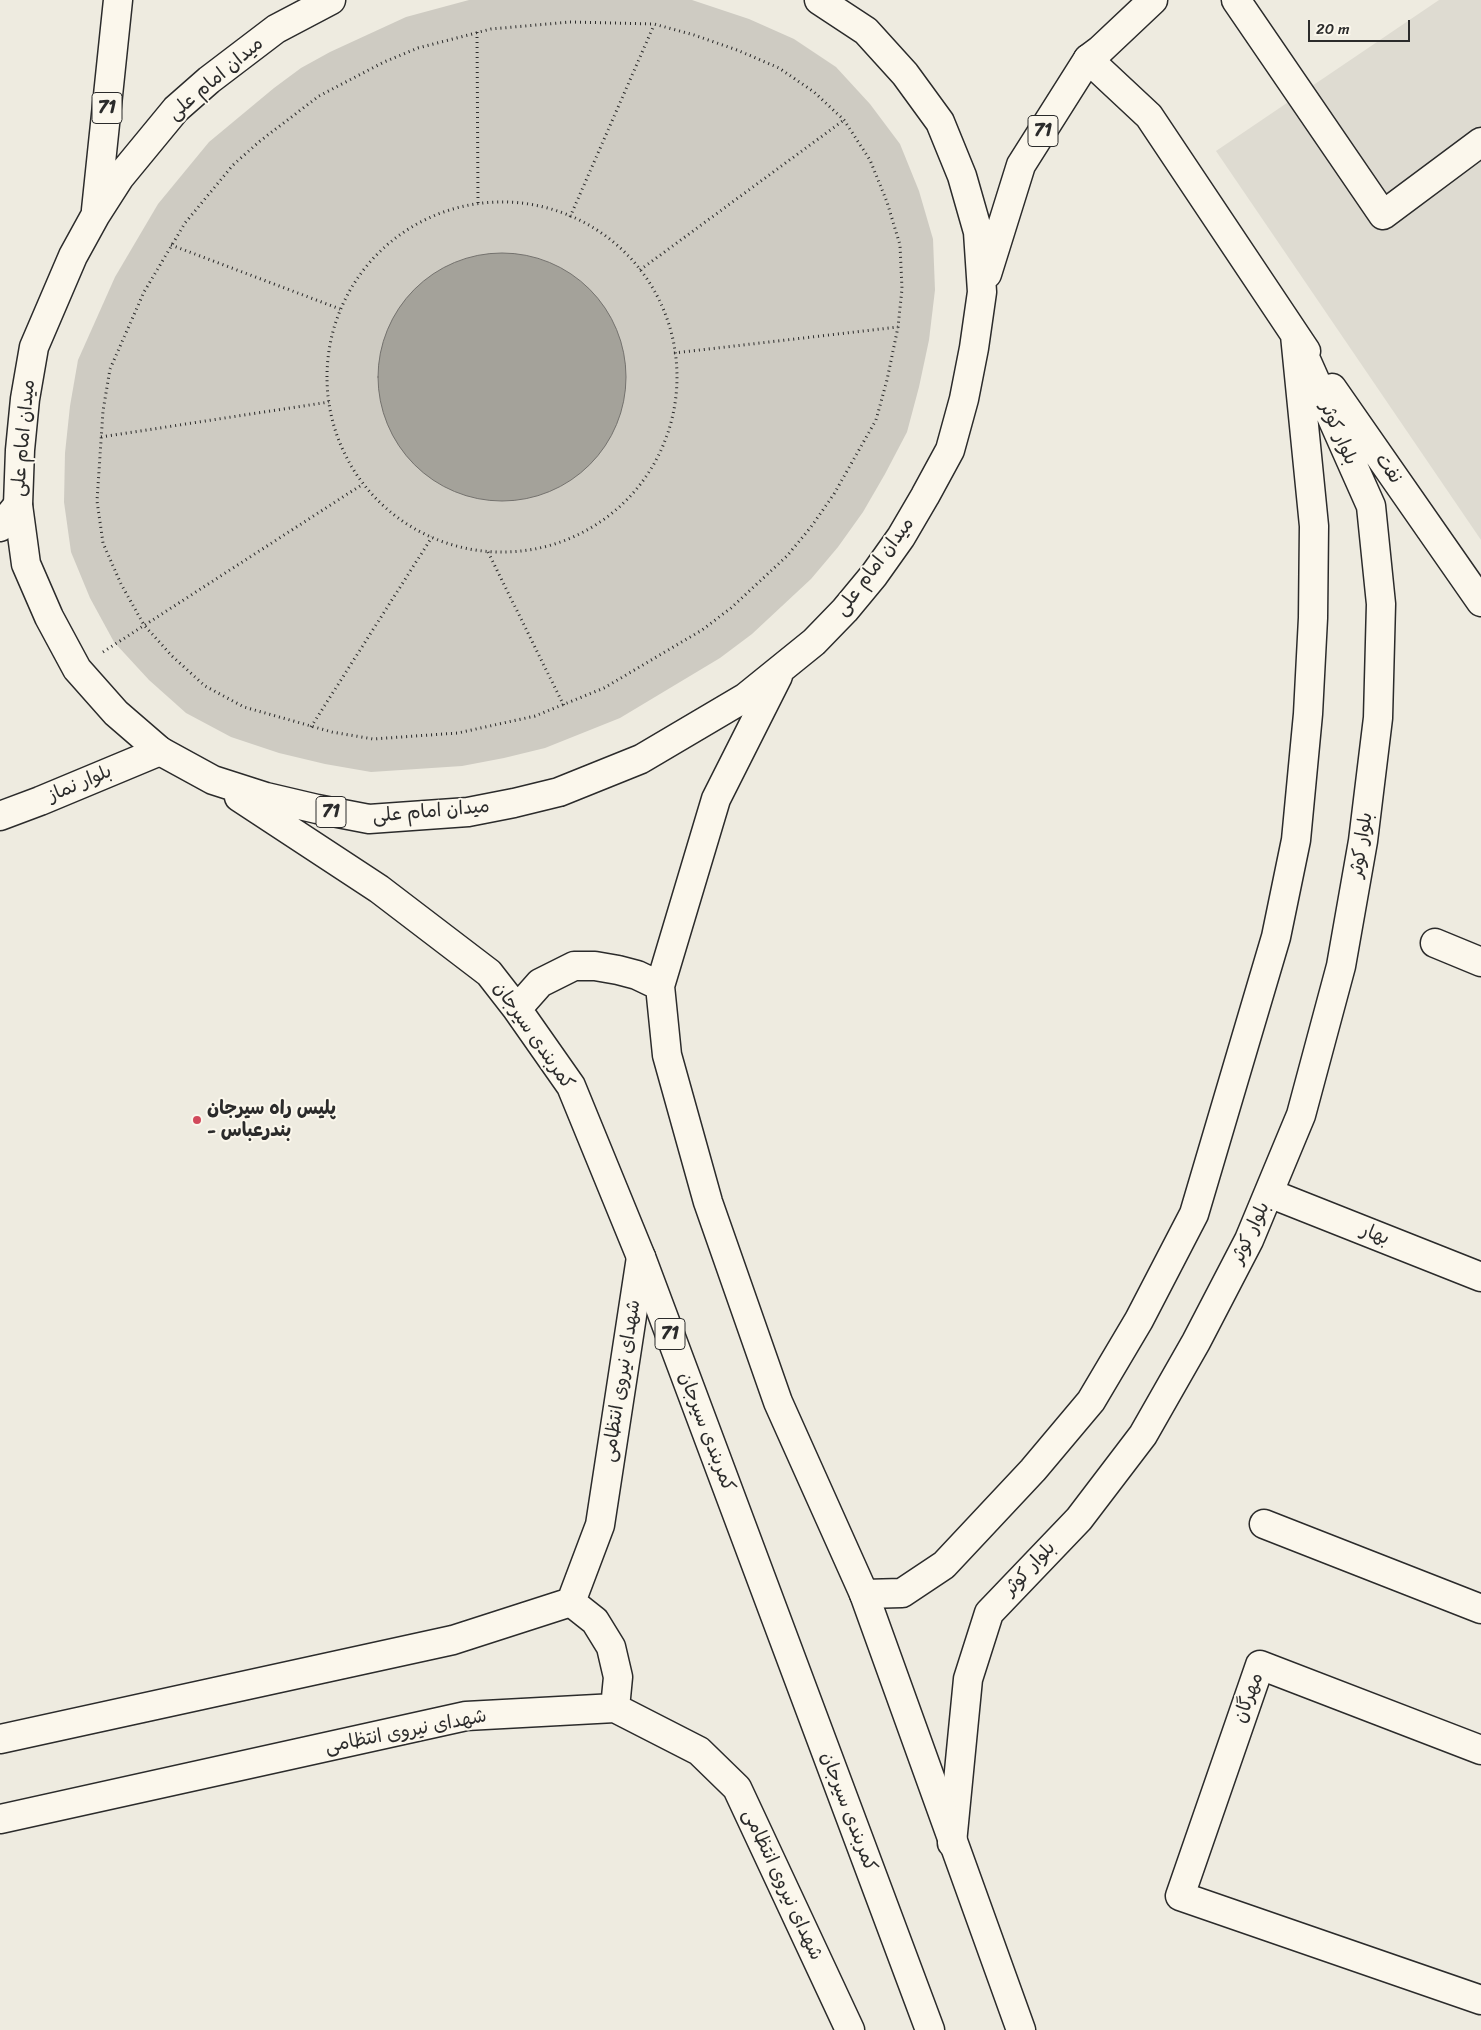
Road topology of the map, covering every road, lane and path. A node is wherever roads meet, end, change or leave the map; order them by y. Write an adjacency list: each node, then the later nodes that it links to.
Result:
1 (118, 0): 12 (main road, 71)
2 (331, 0): 12 (main road, میدان امام علی / 71)
3 (819, 0): 16 (main road, میدان امام علی / 71)
4 (1154, 0): 8 (main road, 71)
5 (1236, 0): 10 (main road)
6 (654, 24): 7 (path); 9 (path); 13 (path)
7 (477, 32): 11 (path); 14 (path)
8 (1088, 59): 16 (main road, 71); 19 (main road)
9 (844, 120): 15 (path); 18 (path)
10 (1481, 142)
11 (478, 203): 13 (path); 17 (path)
12 (95, 216): 24 (main road, میدان امام علی / 71)
13 (570, 217): 15 (path)
14 (171, 245): 17 (path); 22 (path)
15 (640, 270): 20 (path)
16 (982, 292): 31 (main road, میدان امام علی / 71)
17 (340, 310): 21 (path)
18 (898, 327): 20 (path); 32 (path)
19 (1295, 336): 28 (main road, نفت); 41 (main road, بلوار کوثر); 45 (main road, بلوار کوثر)
20 (674, 353): 27 (path)
21 (329, 402): 22 (path); 23 (path)
22 (101, 437): 29 (path)
23 (363, 484): 26 (path); 29 (path)
24 (18, 505): 25 (main road); 30 (main road, میدان امام علی / 71)
25 (0, 527)
26 (432, 537): 27 (path); 33 (path)
27 (488, 552): 32 (path)
28 (1481, 602)
29 (144, 626): 30 (path); 33 (path)
30 (76, 669): 34 (main road, میدان امام علی / 71)
31 (781, 670): 35 (main road, میدان امام علی / 71); 39 (main road, 71)
32 (564, 706): 33 (path)
33 (311, 727)
34 (160, 751): 35 (main road, میدان امام علی / 71); 36 (main road, بلوار نماز)
35 (213, 780): 40 (main road, کمربندی سیرجان / 71)
36 (0, 816)
37 (1436, 943): 38 (main road)
38 (1481, 962)
39 (660, 986): 40 (main road); 45 (main road, 71)
40 (517, 1009): 42 (main road, کمربندی سیرجان / 71)
41 (1269, 1193): 43 (main road, بهار); 52 (main road, بلوار کوثر)
42 (640, 1256): 46 (main road, شهدای نیروی انتظامی); 55 (main road, کمربندی سیرجان / 71)
43 (1481, 1277)
44 (1264, 1524): 47 (main road)
45 (864, 1594): 52 (main road, 71)
46 (571, 1602): 48 (main road); 49 (main road)
47 (1481, 1609)
48 (614, 1708): 51 (main road, شهدای نیروی انتظامی); 54 (main road, شهدای نیروی انتظامی)
49 (0, 1739)
50 (1481, 1750): 53 (main road, مهرگان)
51 (0, 1819)
52 (952, 1843): 56 (main road, 71)
53 (1481, 2000)
54 (850, 2030)
55 (930, 2030)
56 (1021, 2030)

